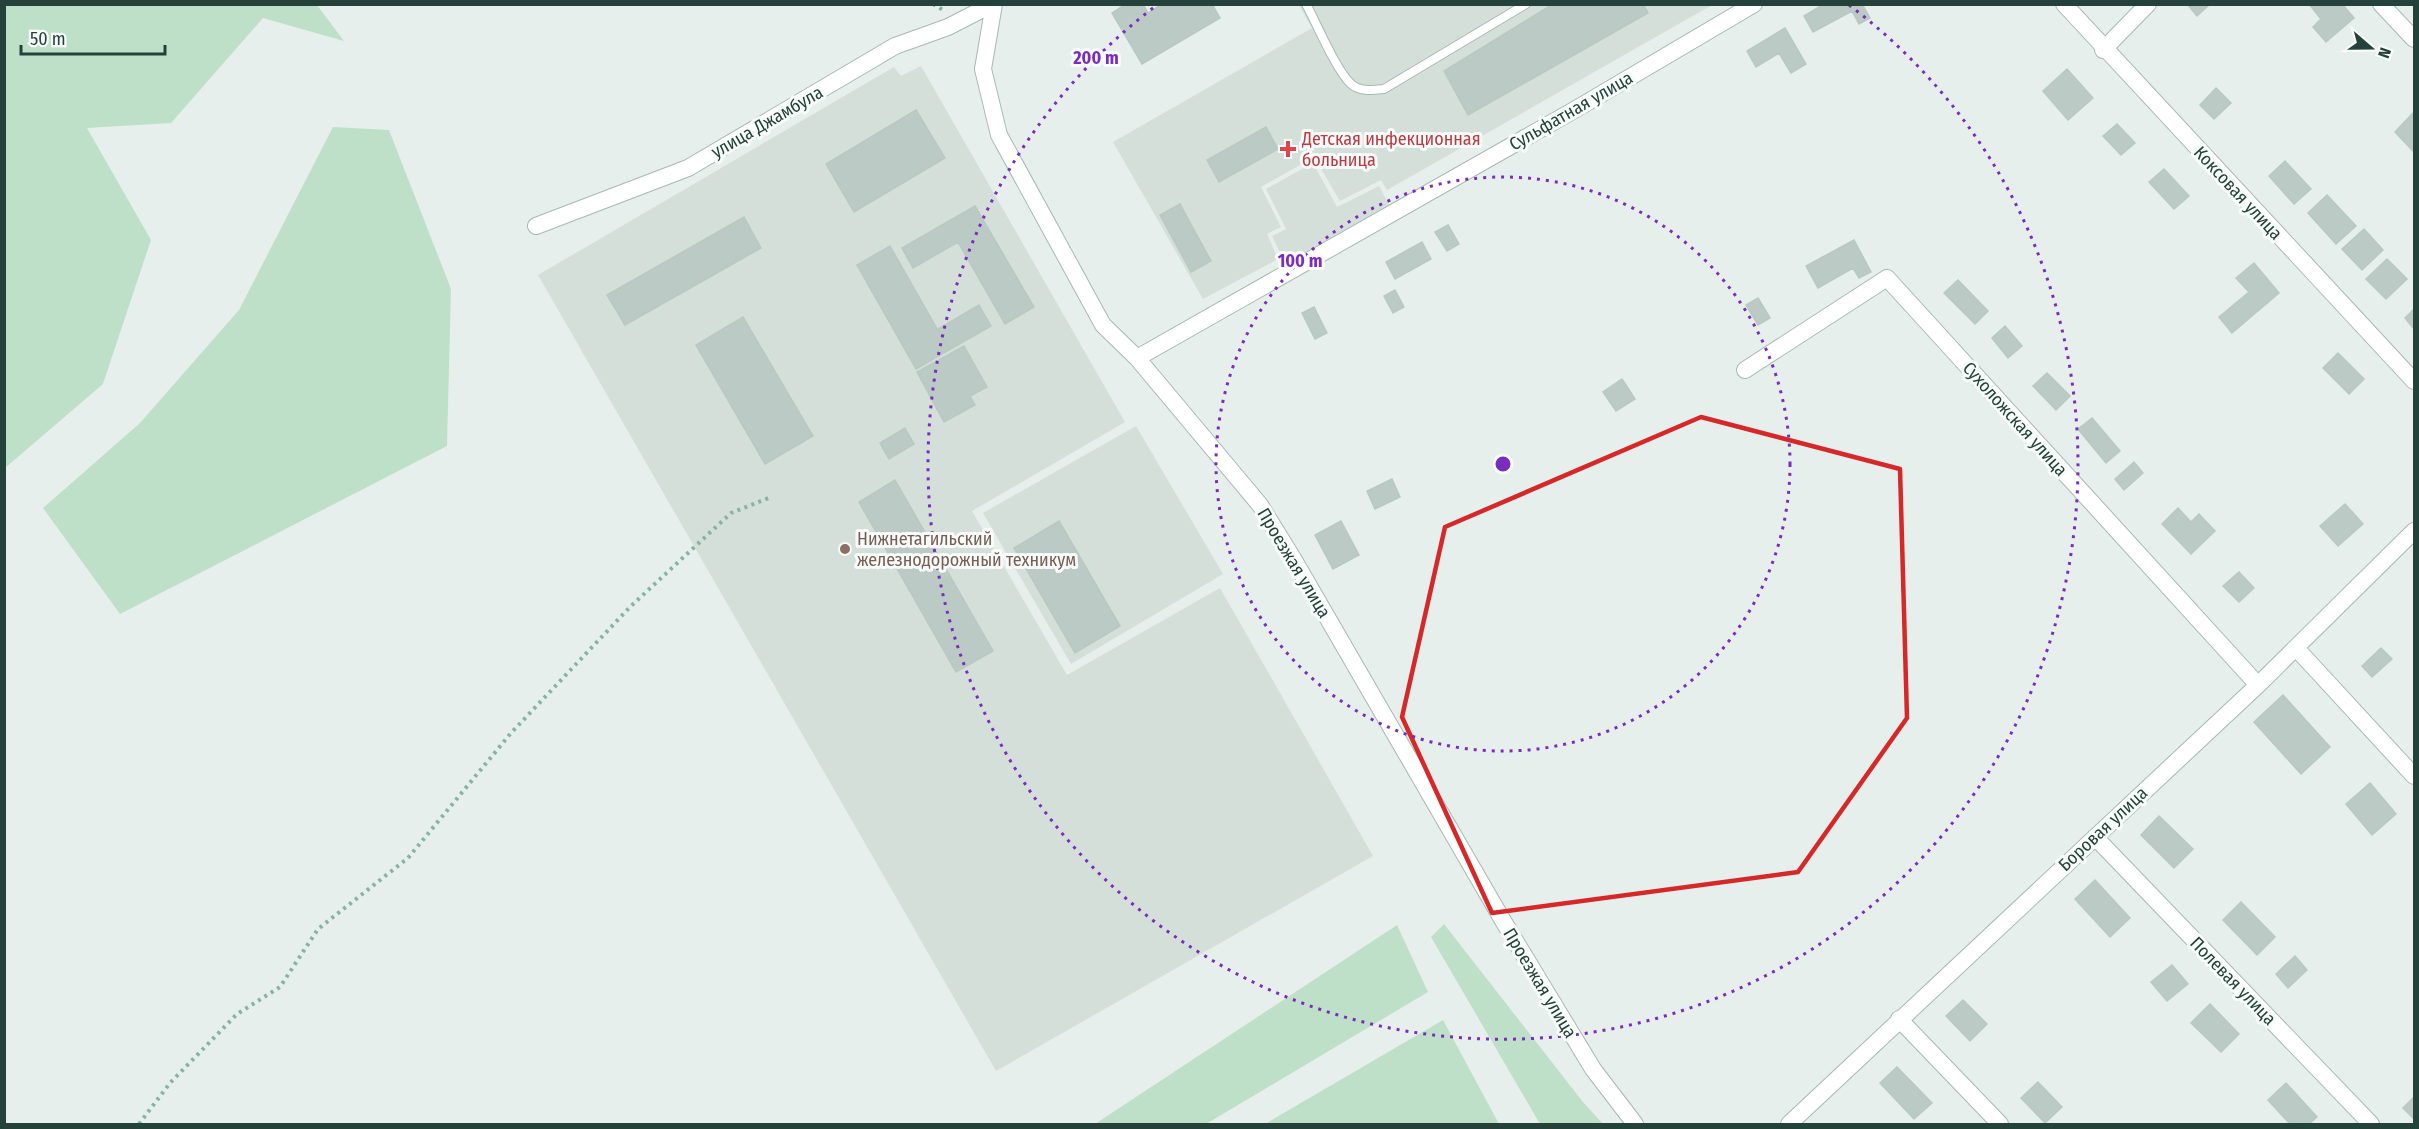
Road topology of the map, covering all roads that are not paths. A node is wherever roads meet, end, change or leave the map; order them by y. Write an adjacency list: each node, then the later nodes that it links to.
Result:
1 (994, 4): 10 (street, улица Джамбула); 11 (street, Проезжая улица)
2 (1306, 4): 3 (lane)
3 (1526, 4)
4 (1754, 4): 11 (street, Сульфатная улица)
5 (2064, 4): 9 (street, Коксовая улица)
6 (2148, 4): 9 (street)
7 (2381, 4): 8 (street)
8 (2415, 39)
9 (2103, 50): 13 (street, Коксовая улица)
10 (536, 226)
11 (1137, 358): 20 (street, Проезжая улица)
12 (1745, 369): 16 (street, Сухоложская улица)
13 (2415, 381)
14 (2415, 531): 15 (street, Боровая улица)
15 (2296, 648): 16 (street, Боровая улица); 17 (street)
16 (2258, 685): 18 (street, Боровая улица)
17 (2415, 776)
18 (2095, 837): 19 (street, Боровая улица); 23 (street, Полевая улица)
19 (1899, 1019): 21 (street, Боровая улица); 22 (street)
20 (1635, 1125)
21 (1789, 1125)
22 (2000, 1125)
23 (2372, 1125)

